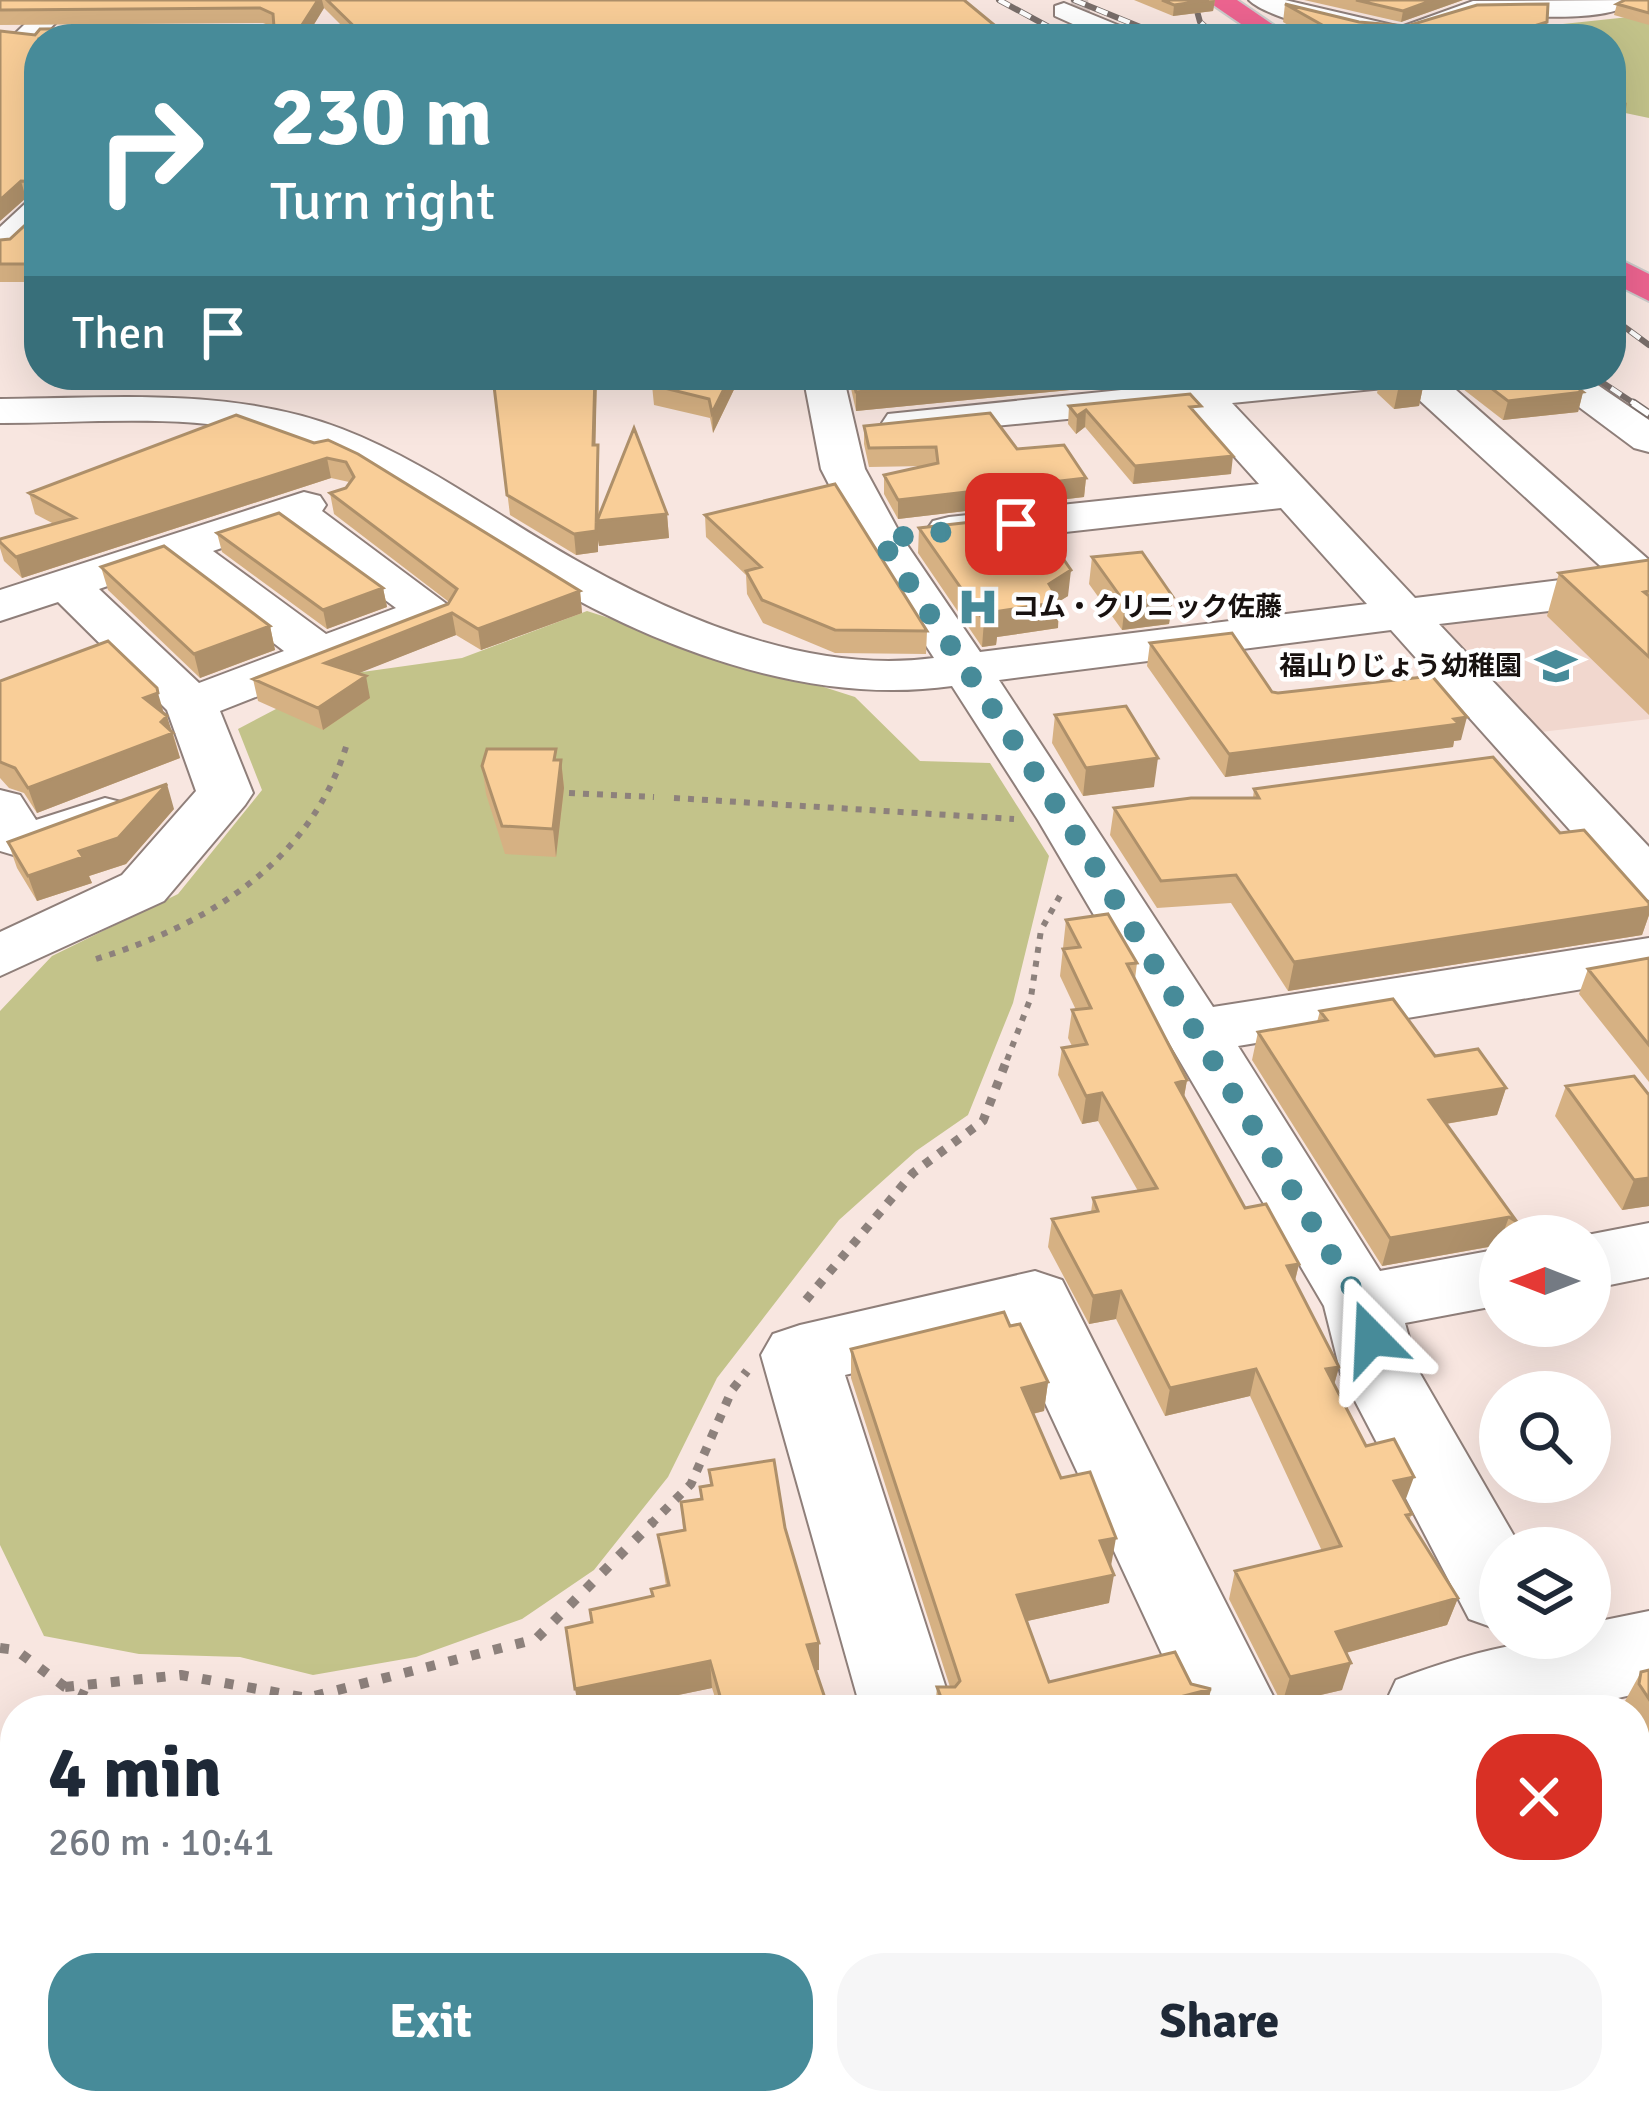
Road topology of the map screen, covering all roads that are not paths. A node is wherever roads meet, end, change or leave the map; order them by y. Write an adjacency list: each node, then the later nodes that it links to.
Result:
1 (65, 0): 7 (street)
2 (1196, 0): 9 (highway)
3 (1219, 0): 10 (highway)
4 (1262, 0): 11 (street)
5 (1623, 0): 12 (street)
6 (1060, 13): 8 (street)
7 (42, 24)
8 (1089, 24)
9 (1234, 24)
10 (1257, 24)
11 (1359, 24)
12 (1433, 24)
13 (24, 41): 14 (street)
14 (0, 63)
15 (24, 223): 16 (street)
16 (0, 246)
17 (1090, 390): 21 (street)
18 (1195, 390): 25 (street)
19 (1432, 390): 29 (street)
20 (1577, 390): 23 (street)
21 (828, 403): 27 (street)
22 (0, 411): 24 (street)
23 (1649, 440)
24 (399, 473): 26 (street); 34 (street)
25 (1287, 494): 27 (street); 32 (street)
26 (290, 509): 28 (street); 33 (street)
27 (880, 539): 34 (street)
28 (178, 547): 30 (street); 33 (street)
29 (1649, 583): 32 (street)
30 (67, 584): 31 (street); 35 (street)
31 (0, 606)
32 (1405, 612): 34 (street); 36 (street)
33 (320, 654): 35 (street)
34 (967, 669): 41 (street)
35 (191, 704): 38 (street)
36 (1537, 757): 37 (street); 42 (street)
37 (1466, 767)
38 (216, 769): 39 (street); 43 (street)
39 (0, 807)
40 (1136, 814): 41 (street)
41 (1046, 820): 45 (street)
42 (1649, 882)
43 (0, 956)
44 (1649, 958): 45 (street)
45 (1197, 1031): 49 (street)
46 (1649, 1250): 47 (street)
47 (1611, 1257)
48 (1479, 1281): 49 (street)
49 (1361, 1303): 50 (street)
50 (1479, 1556)
51 (1649, 1651): 52 (street)
52 (1550, 1674): 55 (street)
53 (902, 1695): 54 (street)
54 (1227, 1695)
55 (1479, 1695)

